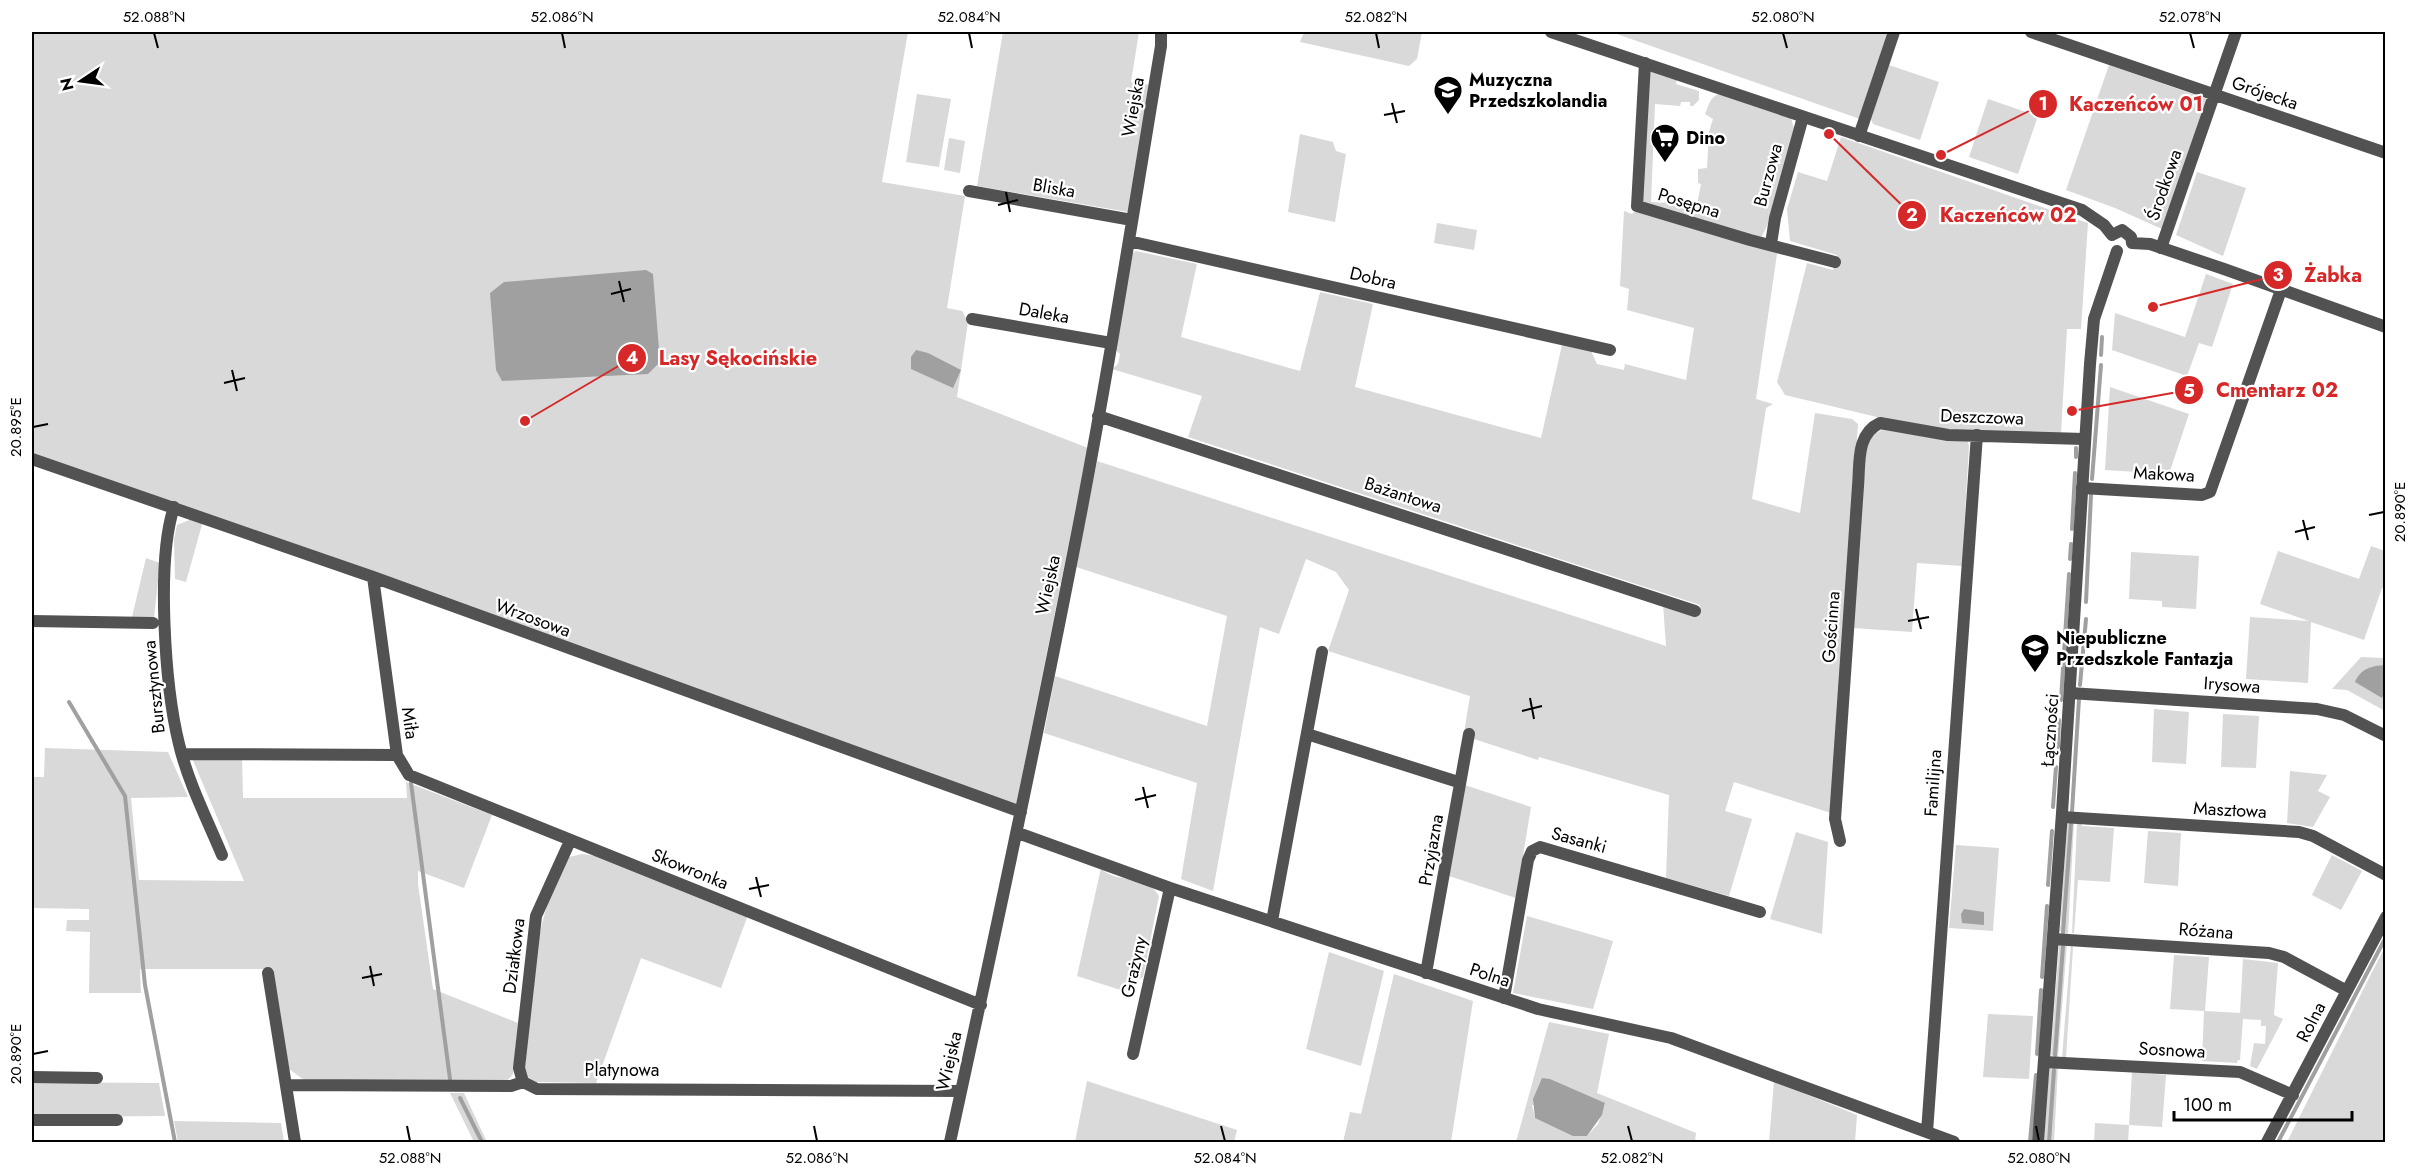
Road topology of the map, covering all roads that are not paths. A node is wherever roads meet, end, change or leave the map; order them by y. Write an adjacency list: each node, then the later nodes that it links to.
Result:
1 (1161, 32): 12 (street, Wiejska)
2 (1551, 32): 6 (street)
3 (1894, 32): 9 (street)
4 (2031, 32): 7 (street, Grójecka)
5 (2236, 32): 7 (street, Środkowa)
6 (1645, 63): 8 (street); 16 (street, Posępna)
7 (2214, 95): 10 (street, Grójecka); 17 (street, Środkowa)
8 (1803, 117): 9 (street); 16 (street, Burzowa)
9 (1859, 136): 13 (street)
10 (2385, 153)
11 (969, 191): 12 (street, Bliska)
12 (1132, 220): 14 (street, Wiejska)
13 (2112, 235): 15 (street); 18 (street)
14 (1129, 241): 23 (street, Wiejska); 24 (street, Dobra)
15 (2132, 243): 17 (street); 18 (street)
16 (1771, 244): 19 (street, Posępna)
17 (2161, 248): 20 (street)
18 (2117, 251): 28 (street, Łączności)
19 (1835, 262)
20 (2281, 290): 22 (street); 30 (street, Makowa)
21 (972, 319): 23 (street, Daleka)
22 (2385, 327)
23 (1111, 343): 25 (street, Wiejska)
24 (1610, 350)
25 (1098, 416): 33 (street, Bażantowa); 44 (street, Wiejska)
26 (1880, 423): 27 (street, Deszczowa); 48 (street, Gościnna)
27 (1977, 435): 28 (street, Deszczowa); 71 (street, Familijna)
28 (2084, 440): 30 (street, Łączności)
29 (32, 459): 31 (street, Wrzosowa)
30 (2082, 488): 37 (street, Łączności)
31 (174, 507): 32 (street, Wrzosowa); 41 (street, Bursztynowa)
32 (373, 577): 42 (street, Miła); 44 (street, Wrzosowa)
33 (1695, 611)
34 (32, 621): 35 (street)
35 (153, 623)
36 (1322, 652): 38 (street)
37 (2070, 693): 40 (street, Irysowa); 45 (street, Łączności)
38 (1307, 734): 43 (street); 54 (street)
39 (1469, 734): 57 (street, Przyjazna)
40 (2385, 736)
41 (182, 754): 42 (street, Miła); 49 (street, Bursztynowa)
42 (397, 754): 47 (street, Skowronka)
43 (1455, 781)
44 (1022, 812): 46 (street, Wiejska)
45 (2062, 817): 50 (street, Masztowa); 55 (street, Łączności)
46 (1018, 834): 51 (street, Polna); 60 (street, Wiejska)
47 (570, 841): 60 (street, Skowronka); 65 (street, Działkowa)
48 (1840, 841)
49 (222, 855)
50 (2385, 875)
51 (1170, 888): 54 (street, Polna); 61 (street, Grażyny)
52 (1760, 912): 59 (street, Sasanki)
53 (2385, 917): 58 (street, Rolna)
54 (1272, 921): 57 (street, Polna)
55 (2053, 939): 58 (street, Różana); 62 (street, Łączności)
56 (268, 973): 66 (street)
57 (1426, 973): 59 (street, Polna)
58 (2347, 991): 68 (street, Rolna)
59 (1504, 998): 71 (street, Polna)
60 (981, 1005): 67 (street, Wiejska)
61 (1133, 1054)
62 (2044, 1062): 68 (street, Sosnowa); 75 (street, Łączności)
63 (32, 1077): 64 (street)
64 (97, 1078)
65 (523, 1082): 66 (street, Platynowa); 67 (street, Platynowa)
66 (286, 1085): 72 (street)
67 (961, 1091): 73 (street, Wiejska)
68 (2293, 1095): 76 (street, Rolna)
69 (32, 1120): 70 (street)
70 (117, 1120)
71 (1927, 1132): 74 (street, Polna)
72 (296, 1143)
73 (950, 1143)
74 (1954, 1143)
75 (2038, 1143)
76 (2267, 1143)

